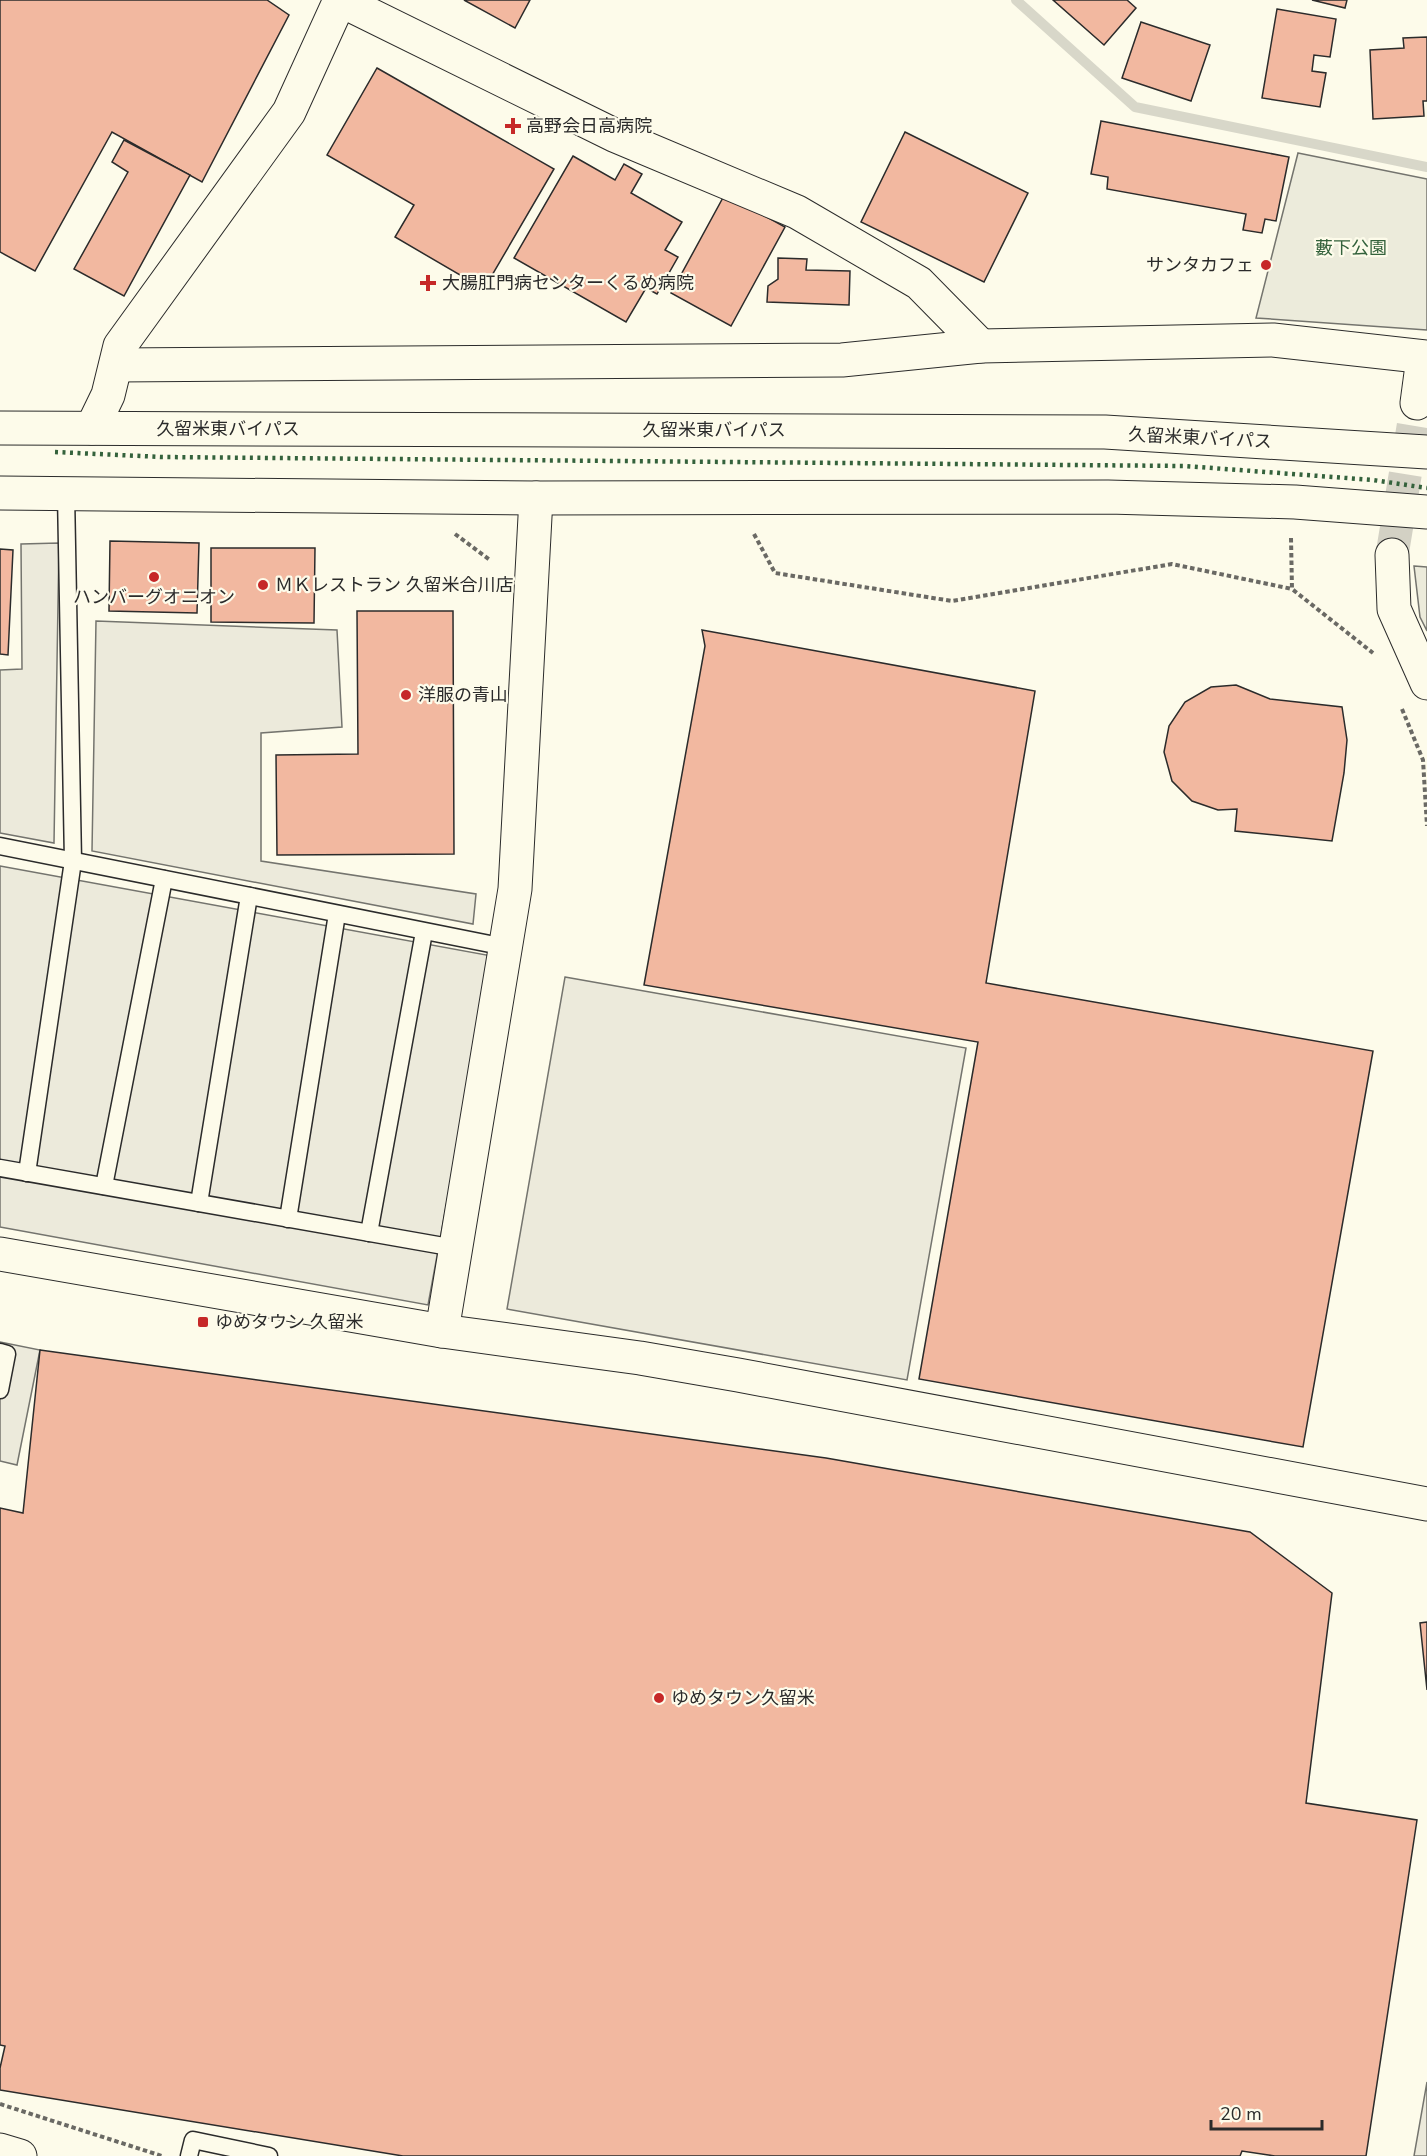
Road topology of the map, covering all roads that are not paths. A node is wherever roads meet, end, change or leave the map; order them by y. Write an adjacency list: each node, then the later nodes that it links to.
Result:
1 (340, 0): 2 (main road); 4 (main road)
2 (981, 346): 3 (main road); 4 (main road)
3 (1425, 358): 5 (main road)
4 (116, 364): 7 (main road)
5 (1417, 403)
6 (0, 428): 7 (main road, 久留米東バイパス)
7 (92, 428): 8 (main road, 久留米東バイパス)
8 (1427, 452)
9 (0, 493): 10 (main road)
10 (66, 494): 11 (main road); 16 (lane)
11 (536, 498): 12 (main road); 21 (main road)
12 (1427, 512)
13 (1392, 555): 14 (main road)
14 (1427, 683)
15 (0, 846): 16 (lane)
16 (73, 861): 17 (lane); 23 (lane)
17 (164, 879): 18 (lane); 24 (lane)
18 (249, 896): 19 (lane); 25 (lane)
19 (337, 914): 20 (lane); 26 (lane)
20 (424, 932): 21 (lane); 27 (lane)
21 (505, 947): 28 (main road)
22 (0, 1168): 23 (lane)
23 (27, 1173): 24 (lane)
24 (104, 1186): 25 (lane)
25 (199, 1203): 26 (lane)
26 (288, 1219): 27 (lane)
27 (369, 1233): 28 (lane)
28 (455, 1248): 30 (main road)
29 (0, 1254): 30 (main road)
30 (442, 1331): 33 (main road)
31 (0, 1352): 32 (lane)
32 (0, 1390)
33 (1427, 1504)
34 (0, 2150): 35 (main road)
35 (20, 2156)
36 (189, 2156): 37 (lane)
37 (269, 2156)

